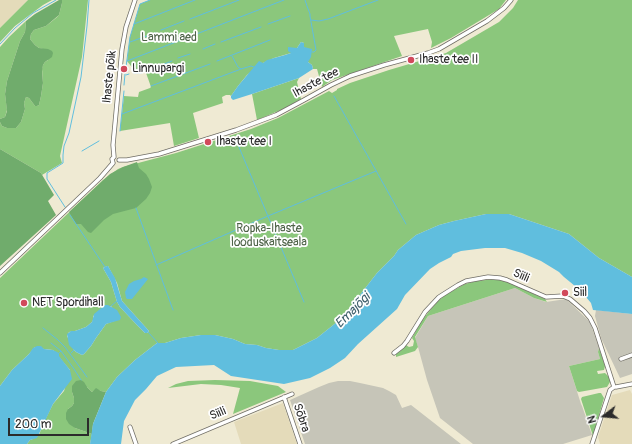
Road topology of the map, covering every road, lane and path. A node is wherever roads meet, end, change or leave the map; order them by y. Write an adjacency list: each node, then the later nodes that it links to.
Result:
1 (135, 0): 3 (street, Ihaste põik)
2 (511, 0): 4 (street, Ihaste tee)
3 (114, 157): 4 (street); 5 (street)
4 (119, 160): 5 (street)
5 (113, 163): 6 (street)
6 (0, 273)
7 (394, 353): 11 (street, Siili)
8 (632, 355): 9 (street)
9 (621, 359)
10 (632, 384): 11 (street)
11 (614, 387): 18 (street)
12 (292, 394): 13 (street, Siili)
13 (284, 397): 16 (street, Siili); 17 (street, Sõbra)
14 (130, 427): 15 (street)
15 (136, 444)
16 (173, 444)
17 (300, 444)
18 (592, 444)

